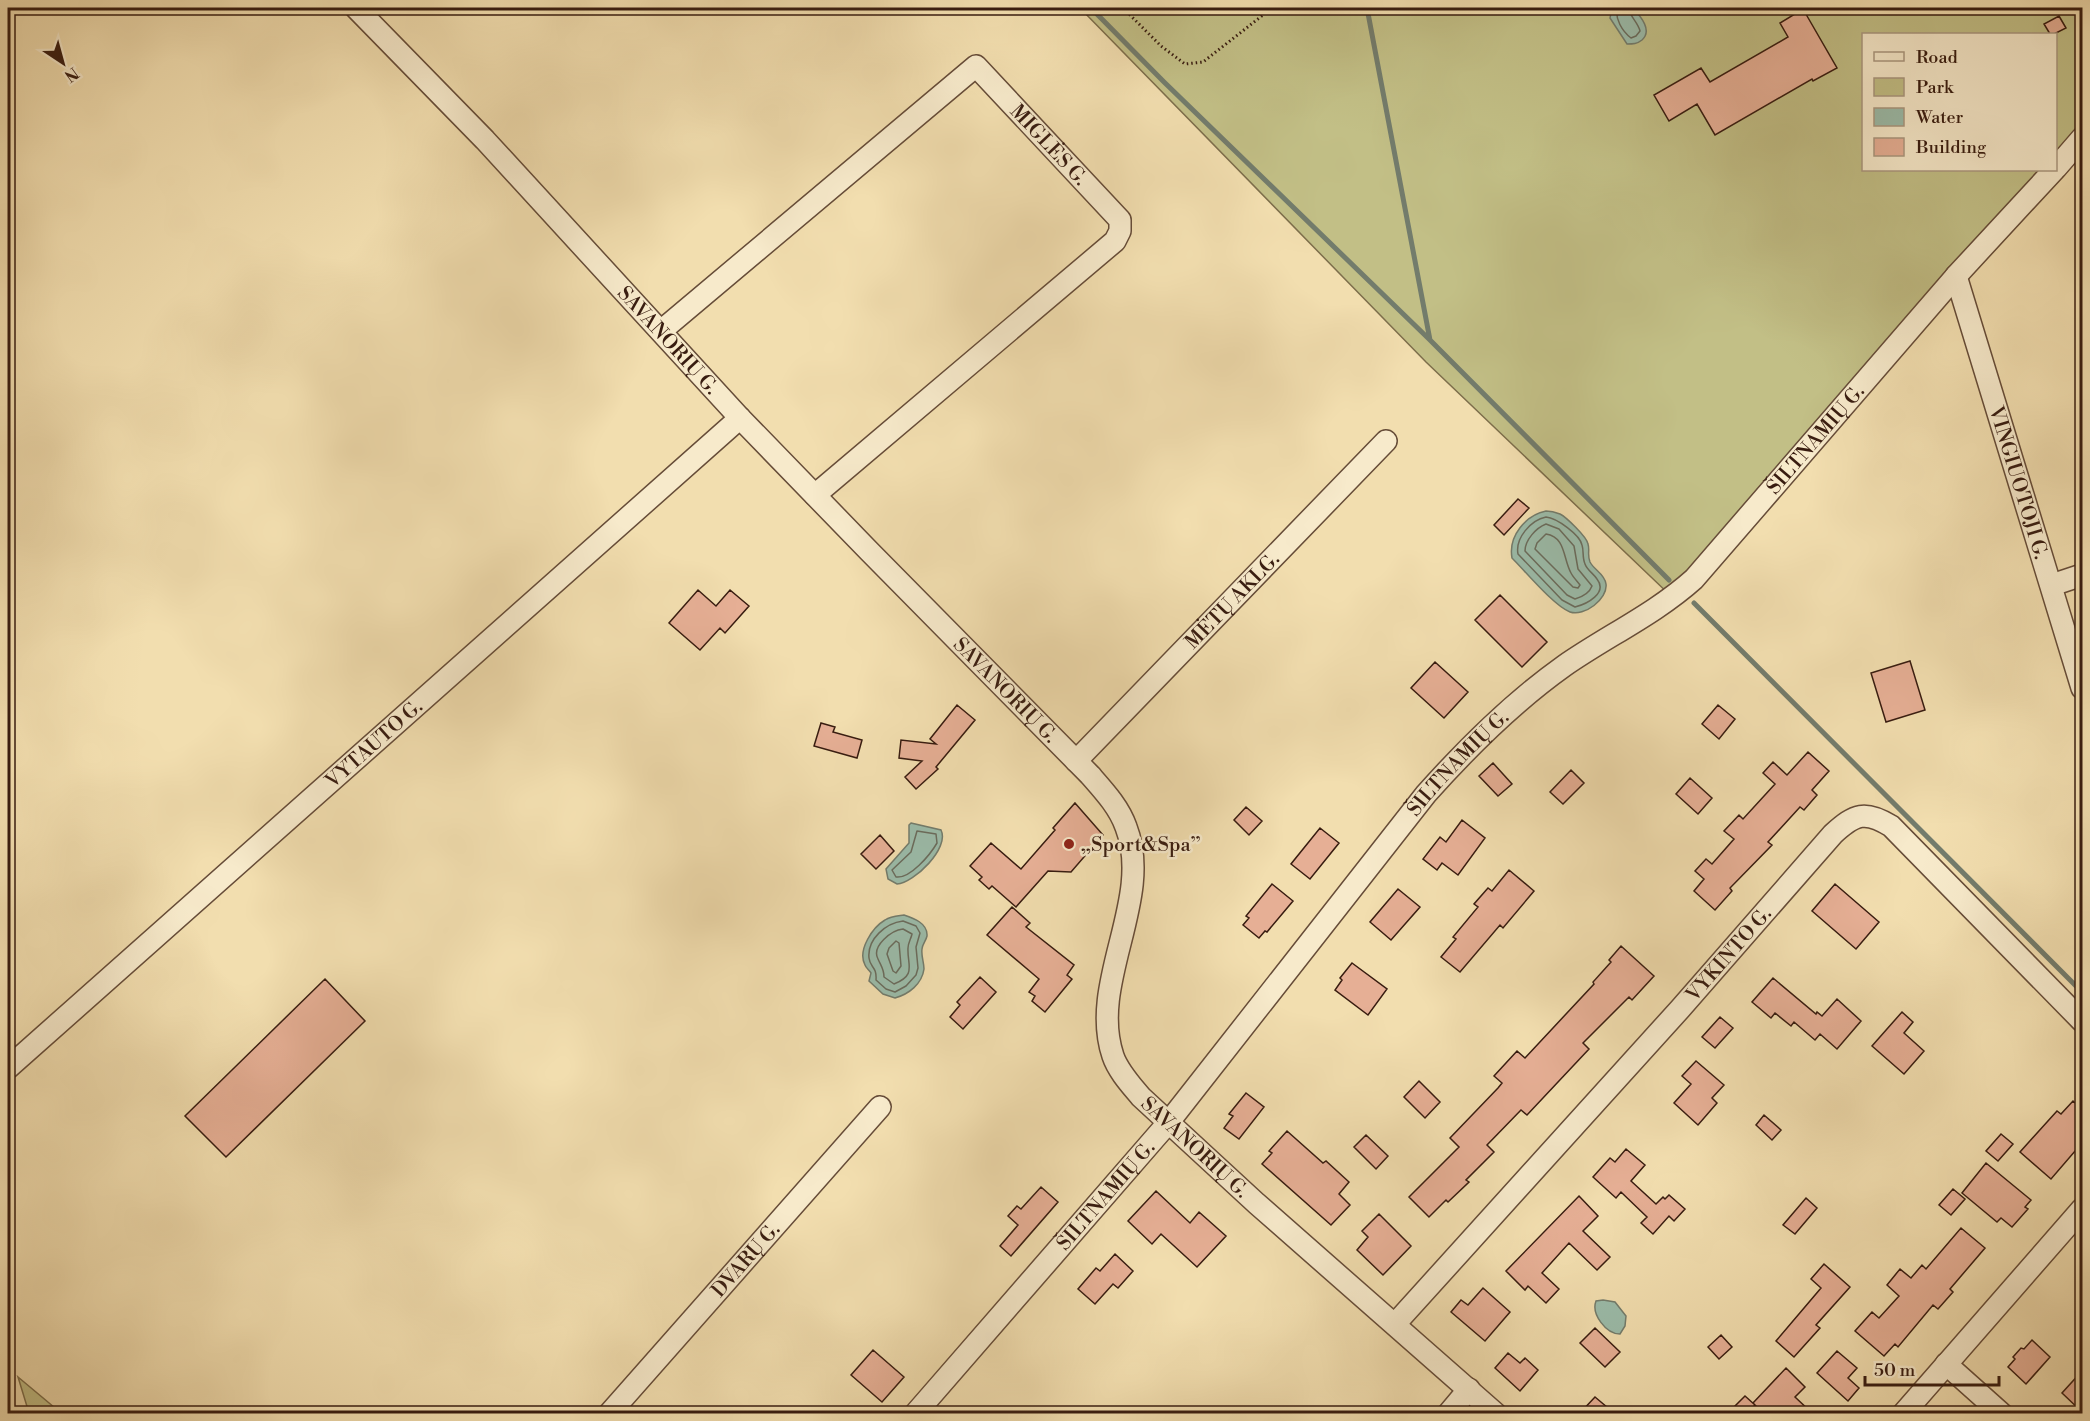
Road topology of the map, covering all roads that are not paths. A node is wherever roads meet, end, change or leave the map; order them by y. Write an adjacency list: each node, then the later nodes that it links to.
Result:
1 (356, 8): 6 (street, SAVANORIŲ G.)
2 (2082, 138): 3 (street, ŠILTNAMIŲ G.)
3 (2057, 167)
4 (2053, 171): 5 (street, ŠILTNAMIŲ G.)
5 (1956, 276): 11 (street, VINGIUOTOJI G.); 17 (street, ŠILTNAMIŲ G.)
6 (661, 332): 7 (street, SAVANORIŲ G.); 9 (street, MIGLĖS G.)
7 (740, 418): 9 (street, SAVANORIŲ G.); 15 (street, VYTAUTO G.)
8 (1386, 441): 13 (street, MĖTŲ AKLG.)
9 (815, 495): 13 (street, SAVANORIŲ G.)
10 (2082, 574): 11 (street)
11 (2052, 585): 12 (street, VINGIUOTOJI G.)
12 (2082, 688)
13 (1076, 761): 17 (street, SAVANORIŲ G.)
14 (2082, 1021): 19 (street, VYKINTO G.)
15 (8, 1068)
16 (880, 1107): 22 (street, DVARŲ G.)
17 (1168, 1123): 19 (street, SAVANORIŲ G.); 23 (street, ŠILTNAMIŲ G.)
18 (2082, 1209): 20 (street)
19 (1395, 1324): 21 (street, SAVANORIŲ G.)
20 (1946, 1364): 26 (street); 27 (street)
21 (1469, 1389): 24 (street); 25 (street, SAVANORIŲ G.)
22 (609, 1413)
23 (915, 1413)
24 (1448, 1413)
25 (1496, 1413)
26 (1903, 1413)
27 (2002, 1413)

